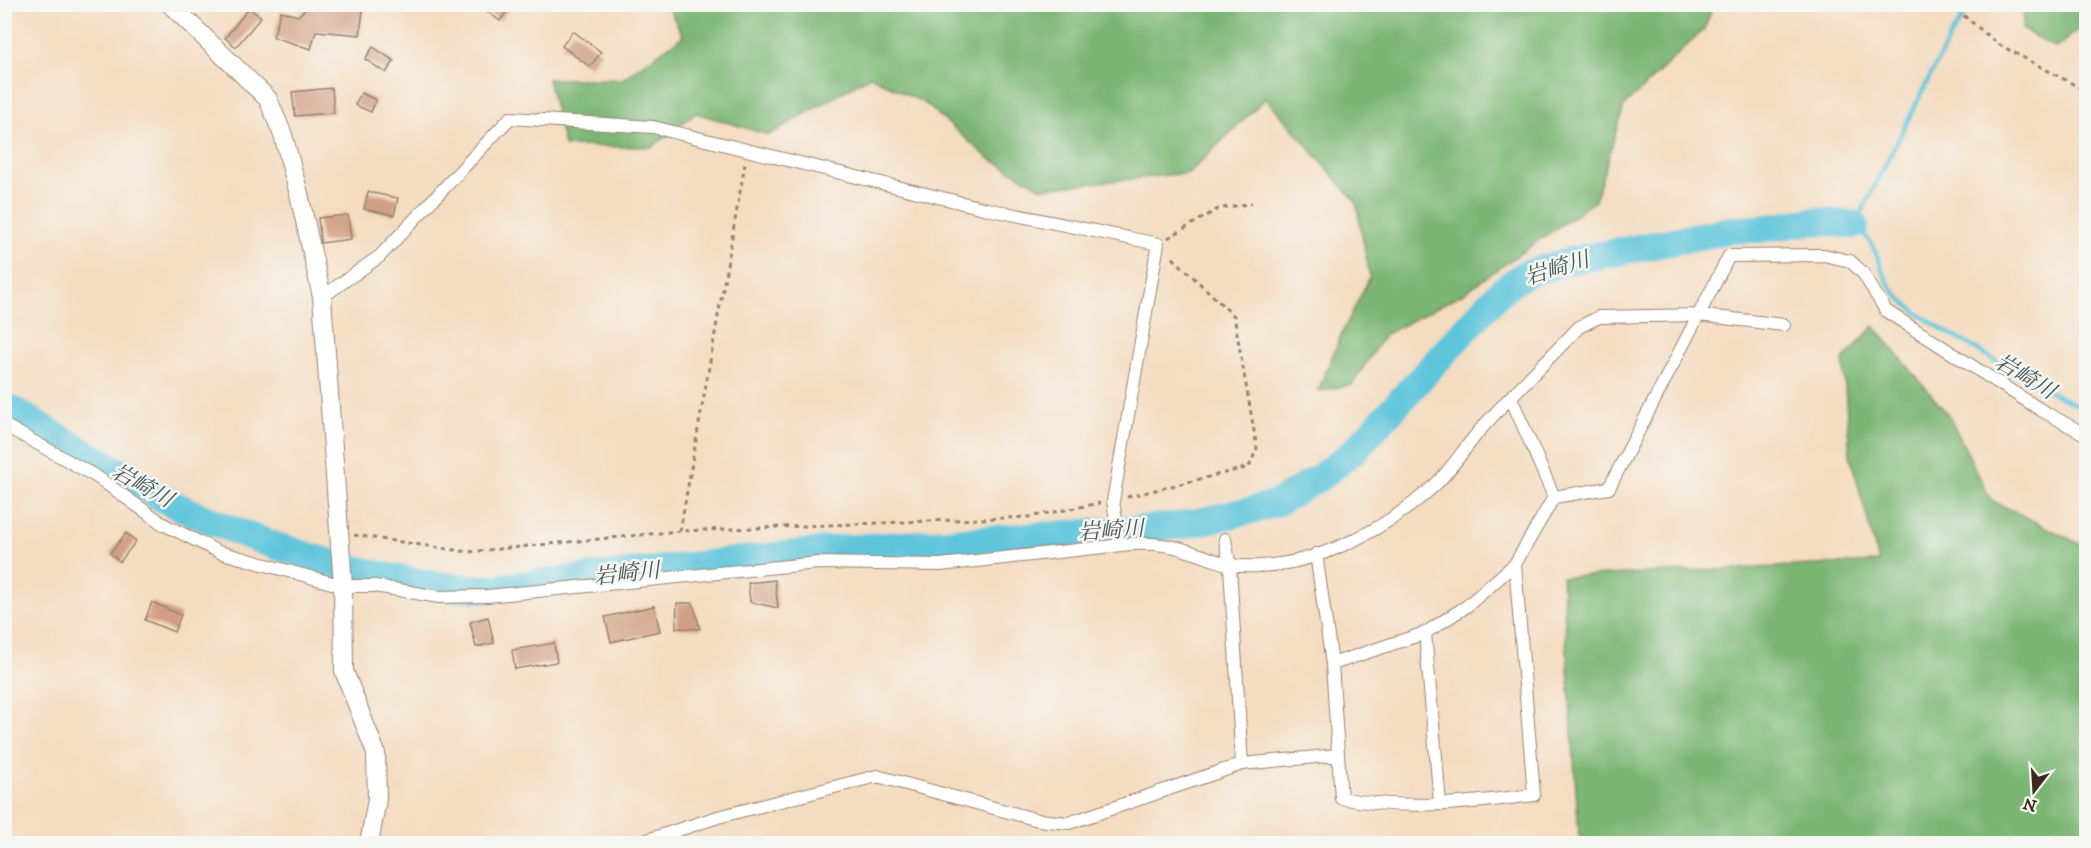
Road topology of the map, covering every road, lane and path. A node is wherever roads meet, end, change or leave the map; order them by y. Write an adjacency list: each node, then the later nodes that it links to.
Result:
1 (170, 4): 7 (street)
2 (1950, 4): 3 (path)
3 (2086, 91)
4 (747, 150): 6 (street); 7 (street); 15 (path)
5 (1252, 203): 6 (path)
6 (1158, 244): 14 (street); 14 (path)
7 (322, 297): 16 (street)
8 (1698, 315): 9 (street); 10 (street); 12 (street); 13 (street)
9 (1784, 325)
10 (1511, 398): 13 (street); 19 (street)
11 (4, 425): 22 (street)
12 (2086, 435)
13 (1554, 497): 20 (street)
14 (1113, 501): 15 (path); 18 (street)
15 (680, 531): 16 (path)
16 (339, 537): 22 (street)
17 (1225, 539): 21 (street)
18 (1120, 545): 21 (street); 22 (street)
19 (1316, 554): 21 (street); 24 (street)
20 (1515, 564): 23 (street); 27 (street)
21 (1230, 567): 26 (street)
22 (342, 581): 28 (street)
23 (1425, 633): 24 (street); 27 (street)
24 (1332, 664): 25 (street)
25 (1338, 755): 26 (street); 27 (street)
26 (1242, 764): 29 (street)
27 (1440, 803)
28 (373, 843)
29 (635, 843)

